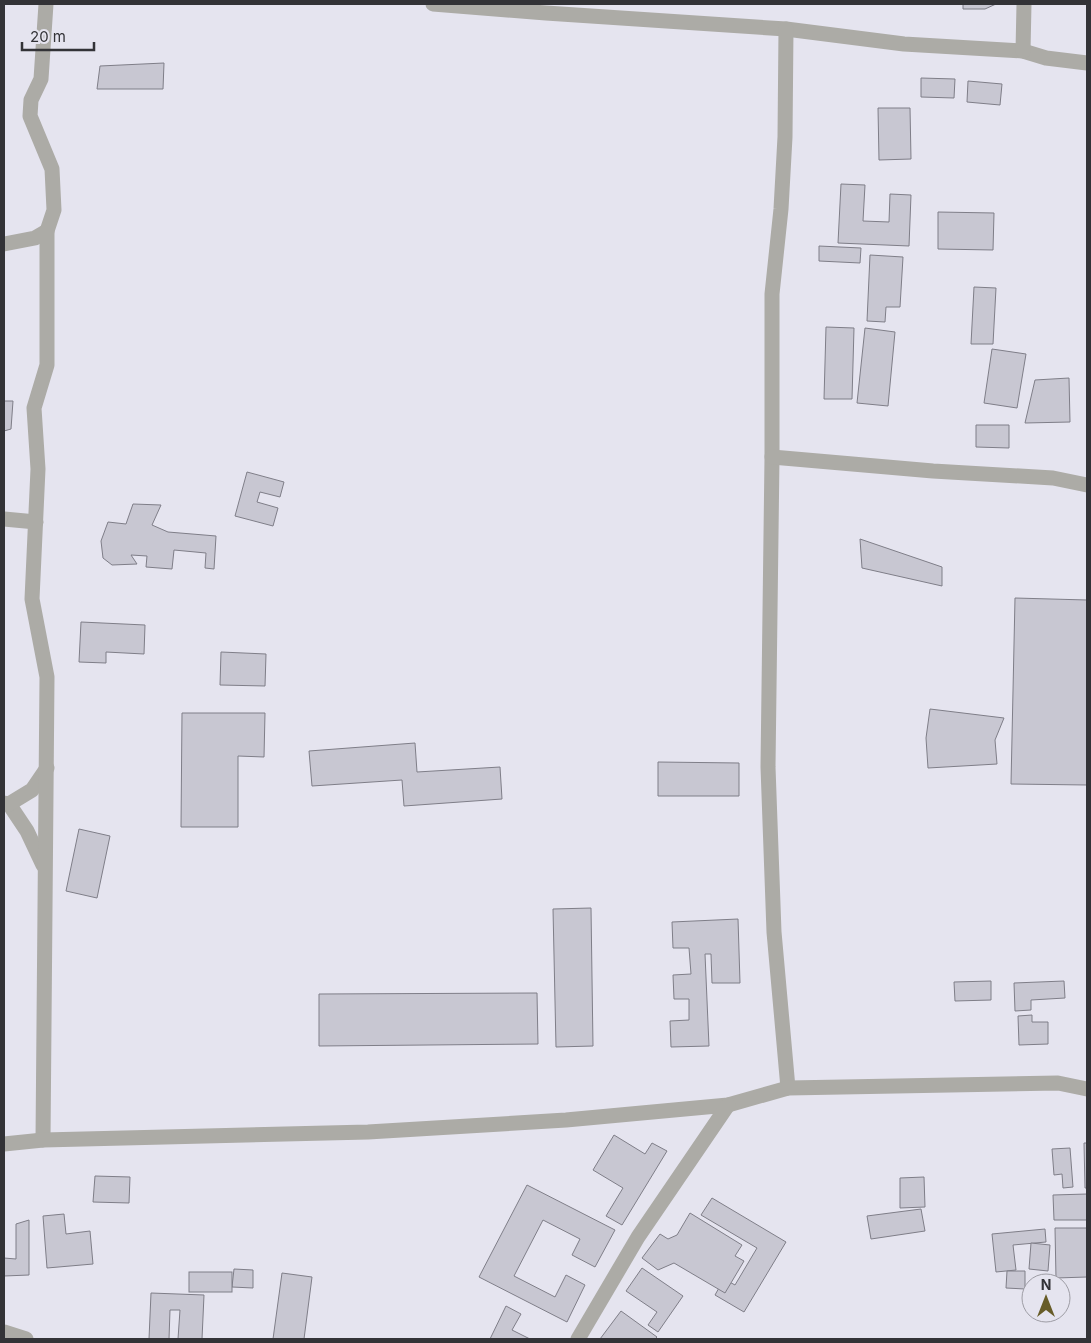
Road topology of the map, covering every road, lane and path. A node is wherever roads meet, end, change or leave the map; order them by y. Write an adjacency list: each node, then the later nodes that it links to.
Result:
1 (46, 4): 7 (street)
2 (432, 4): 4 (street)
3 (1024, 4): 5 (street)
4 (786, 30): 5 (street); 9 (street)
5 (1023, 51): 6 (street)
6 (1087, 63)
7 (47, 231): 8 (street); 12 (street)
8 (4, 244)
9 (772, 457): 10 (street); 16 (street)
10 (1087, 485)
11 (4, 519): 12 (street)
12 (36, 522): 13 (street)
13 (47, 768): 14 (street); 15 (street)
14 (6, 804): 15 (street)
15 (45, 868): 19 (street)
16 (788, 1088): 17 (street); 18 (street)
17 (1087, 1089)
18 (728, 1104): 19 (street); 23 (street)
19 (43, 1140): 20 (street)
20 (4, 1144)
21 (4, 1332): 22 (street)
22 (26, 1339)
23 (578, 1339)

